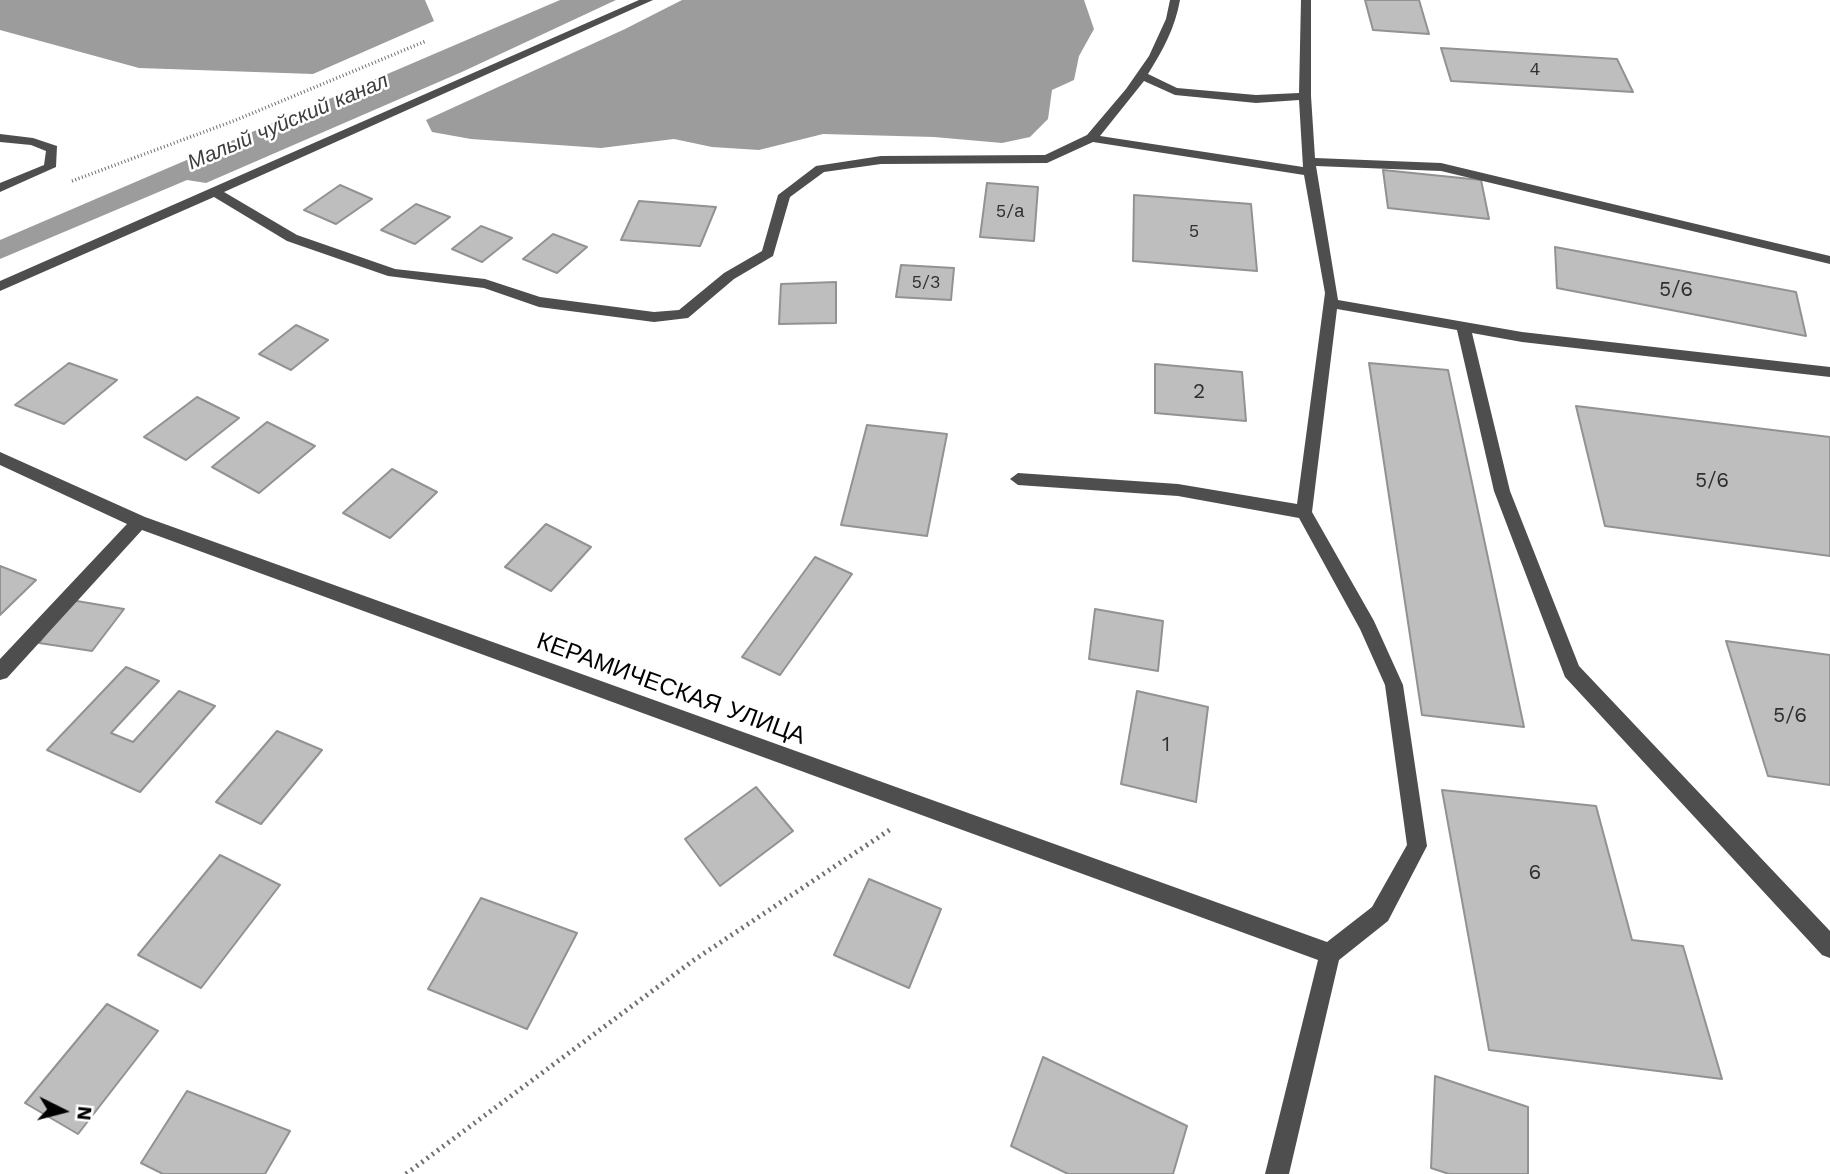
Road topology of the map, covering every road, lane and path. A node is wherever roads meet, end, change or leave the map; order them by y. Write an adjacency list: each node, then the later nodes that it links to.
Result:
1 (648, 0): 12 (street)
2 (1175, 0): 5 (street)
3 (1307, 0): 6 (street)
4 (426, 41): 10 (path)
5 (1143, 76): 6 (street); 8 (street)
6 (1305, 96): 9 (street)
7 (0, 138): 11 (street)
8 (1091, 138): 9 (street); 12 (street)
9 (1310, 167): 13 (street); 15 (street)
10 (65, 183)
11 (0, 188)
12 (215, 192): 14 (street)
13 (1830, 260)
14 (0, 286)
15 (1329, 303): 16 (street); 20 (street)
16 (1463, 326): 17 (street); 24 (street)
17 (1830, 372)
18 (0, 458): 21 (street, КЕРАМИЧЕСКАЯ УЛИЦА)
19 (1018, 479): 20 (street)
20 (1304, 512): 25 (street)
21 (139, 522): 22 (street); 23 (street, КЕРАМИЧЕСКАЯ УЛИЦА)
22 (0, 672)
23 (924, 807): 25 (street, КЕРАМИЧЕСКАЯ УЛИЦА); 26 (path)
24 (1830, 947)
25 (1330, 954): 27 (street)
26 (406, 1174)
27 (1277, 1174)

